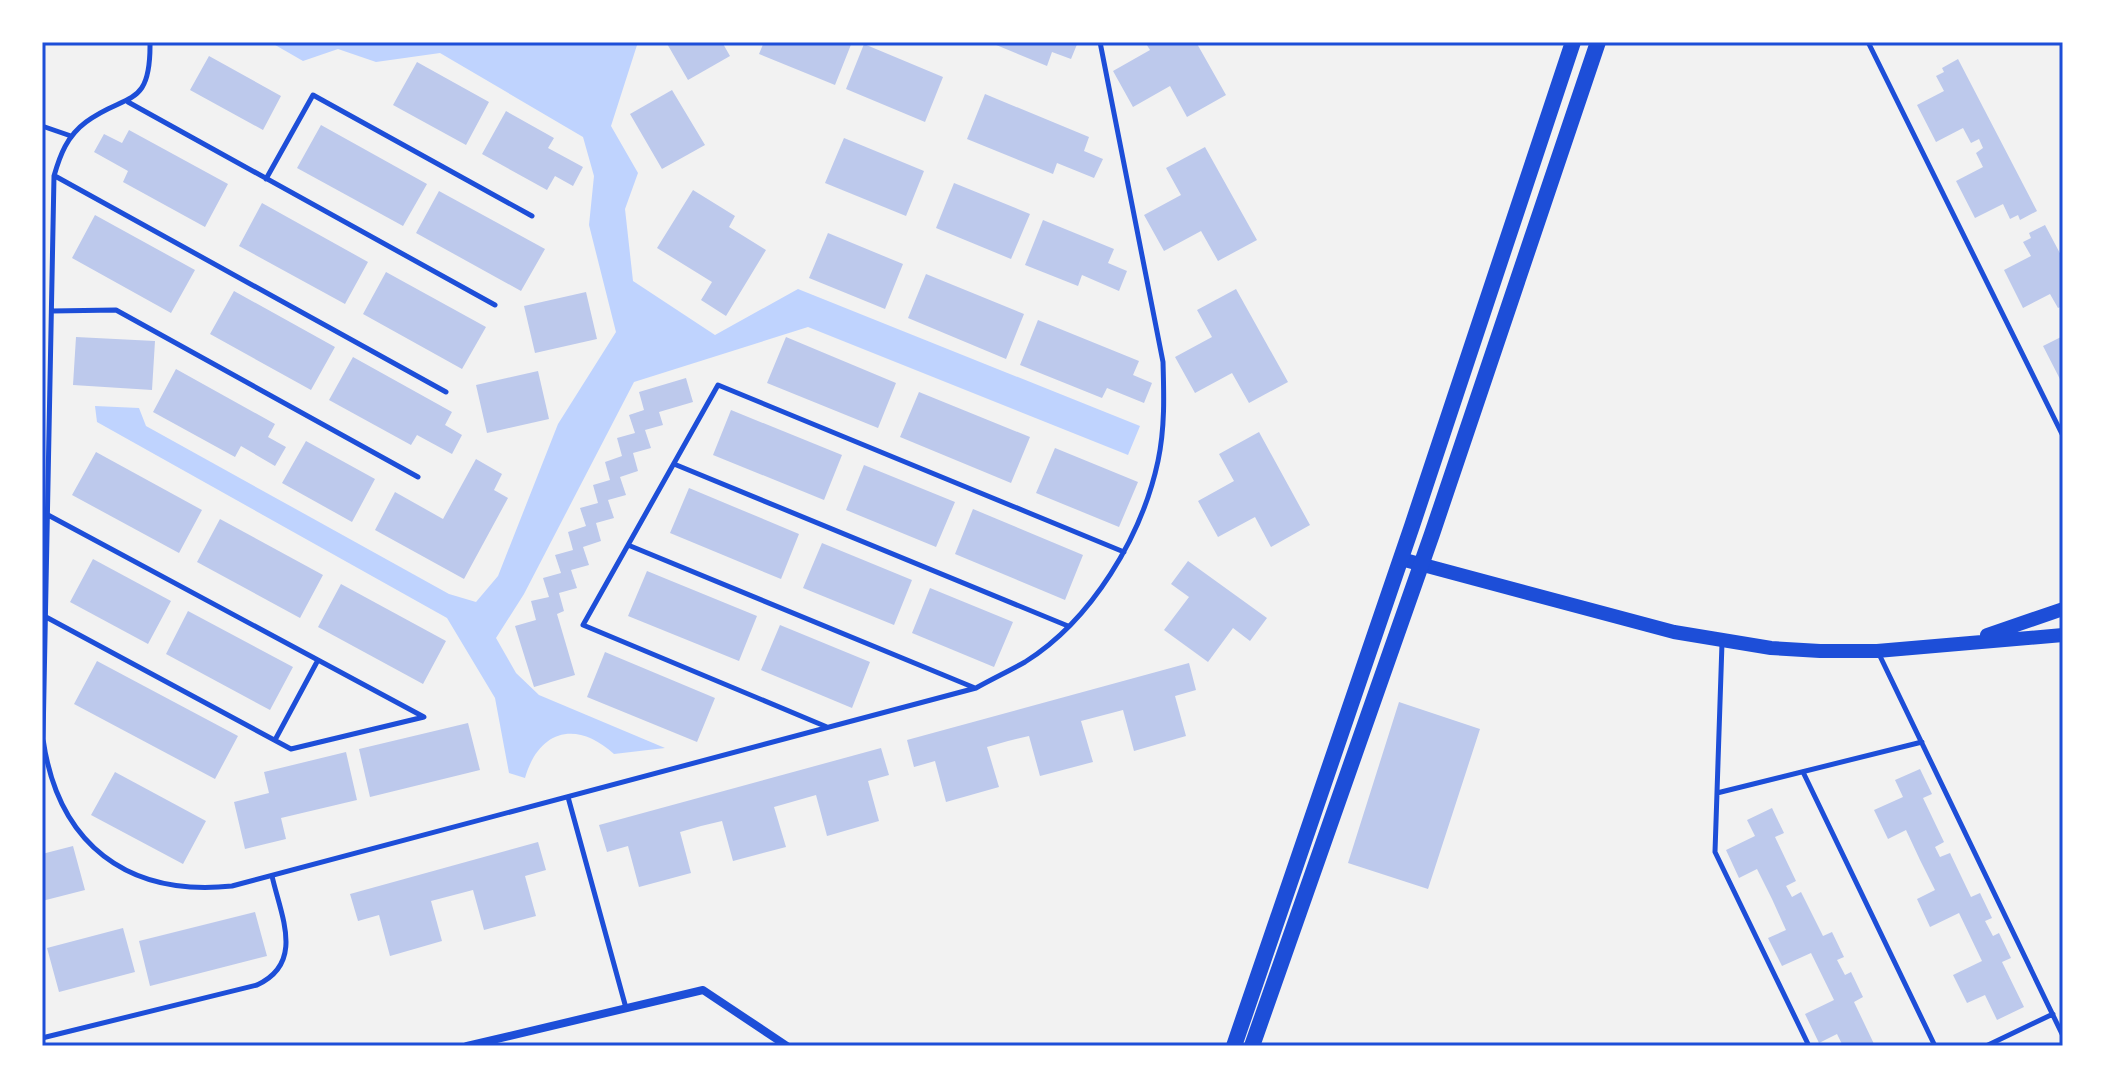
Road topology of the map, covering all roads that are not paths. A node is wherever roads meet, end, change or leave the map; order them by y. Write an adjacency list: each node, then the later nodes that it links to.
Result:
1 (150, 42): 6 (lane)
2 (1100, 42): 20 (lane)
3 (1573, 42): 21 (main road)
4 (1598, 42): 22 (main road)
5 (1868, 42): 15 (lane)
6 (128, 102): 8 (lane); 10 (lane)
7 (42, 126): 8 (lane)
8 (71, 136): 9 (lane)
9 (54, 176): 13 (lane); 14 (lane)
10 (266, 179): 11 (lane); 12 (lane)
11 (532, 216)
12 (495, 305)
13 (52, 311): 17 (lane); 18 (lane)
14 (446, 392)
15 (2063, 436)
16 (674, 464): 19 (lane); 20 (lane); 25 (lane)
17 (418, 477)
18 (48, 515): 24 (lane); 30 (lane)
19 (628, 545): 31 (lane); 32 (lane)
20 (1124, 552): 25 (lane)
21 (1401, 559): 22 (street); 45 (main road)
22 (1420, 564): 27 (street); 46 (main road)
23 (2063, 609): 28 (street)
24 (46, 617): 33 (lane); 38 (lane)
25 (1068, 626): 31 (lane)
26 (2063, 635): 28 (street)
27 (1722, 642): 29 (street); 36 (lane)
28 (1968, 642): 29 (street)
29 (1877, 651): 34 (lane)
30 (318, 660): 33 (lane); 33 (lane)
31 (976, 688): 32 (lane)
32 (828, 727): 37 (lane)
33 (275, 740)
34 (1922, 742): 35 (lane); 40 (lane)
35 (1803, 772): 36 (lane); 48 (lane)
36 (1717, 793): 47 (lane)
37 (568, 797): 38 (lane); 39 (lane)
38 (272, 876): 42 (lane)
39 (626, 1008): 43 (street); 44 (street)
40 (2053, 1014): 41 (lane); 49 (lane)
41 (2063, 1036)
42 (42, 1038)
43 (467, 1046)
44 (787, 1046)
45 (1234, 1046)
46 (1252, 1046)
47 (1809, 1046)
48 (1935, 1046)
49 (1986, 1046)

